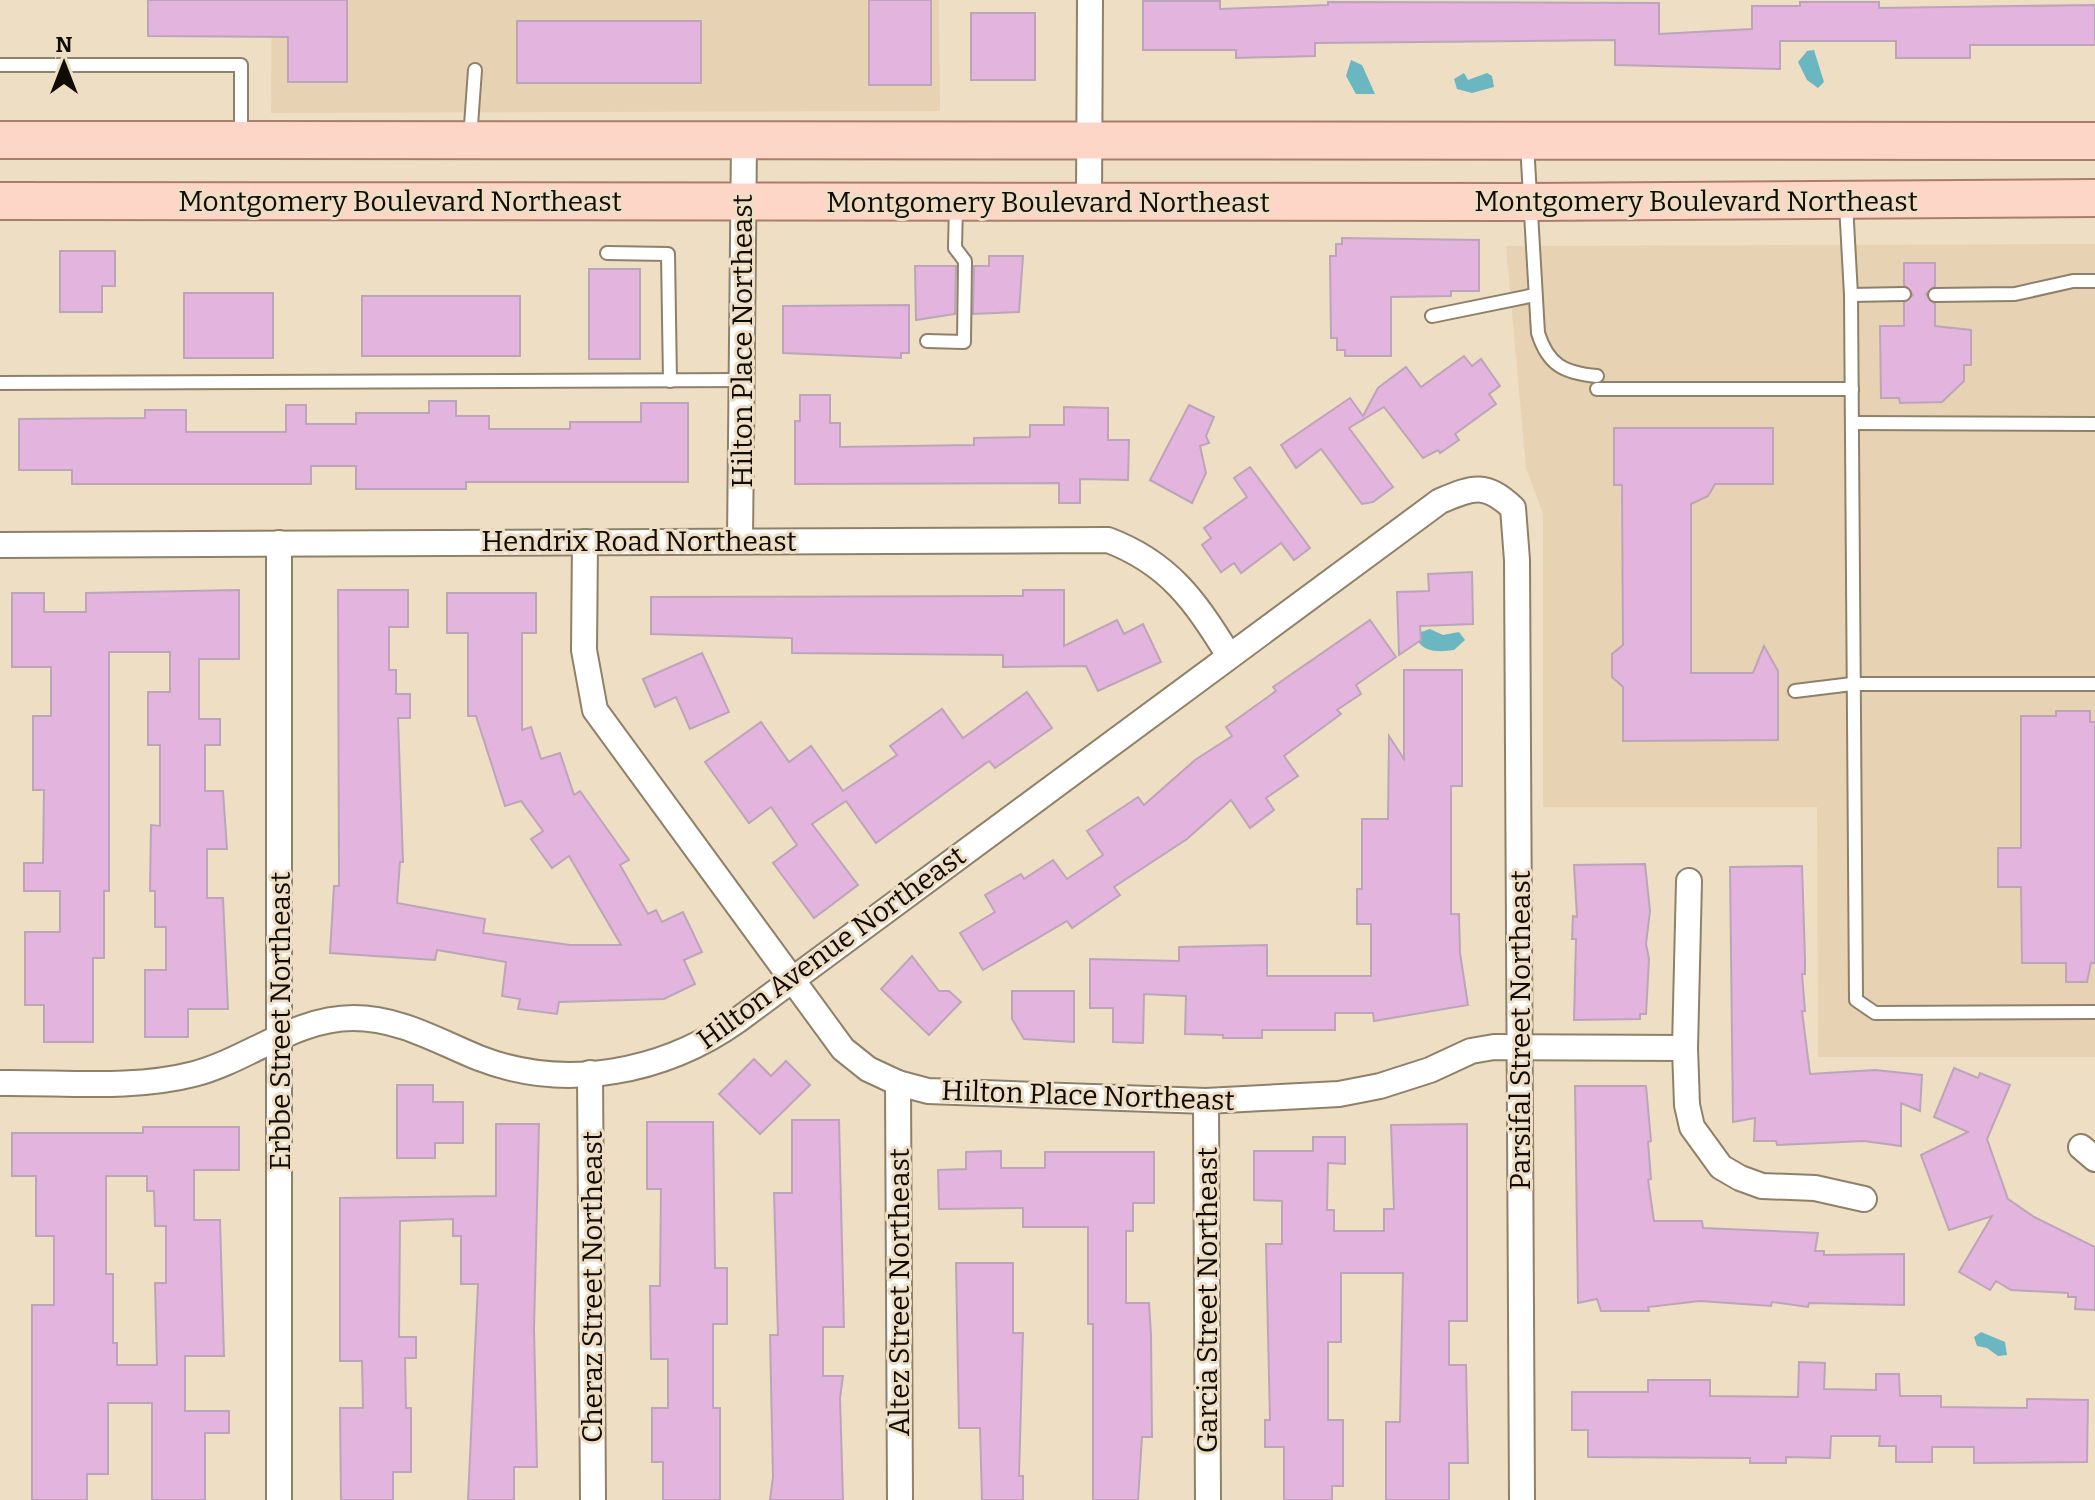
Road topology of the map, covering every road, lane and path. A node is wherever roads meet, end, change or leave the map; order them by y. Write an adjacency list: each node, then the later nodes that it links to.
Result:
1 (1090, 0): 4 (street)
2 (0, 65): 6 (lane)
3 (475, 70): 9 (lane)
4 (1088, 139): 7 (main road); 10 (main road); 15 (street)
5 (0, 140): 6 (main road)
6 (241, 141): 9 (main road)
7 (1527, 141): 8 (main road); 17 (lane)
8 (2095, 141)
9 (470, 142): 10 (main road)
10 (744, 142): 13 (street, Hilton Place Northeast)
11 (2095, 198): 16 (main road, Montgomery Boulevard Northeast)
12 (0, 201): 13 (main road, Montgomery Boulevard Northeast)
13 (743, 201): 14 (main road, Montgomery Boulevard Northeast); 26 (street, Hilton Place Northeast)
14 (956, 201): 15 (main road, Montgomery Boulevard Northeast); 25 (lane)
15 (1089, 201): 17 (main road, Montgomery Boulevard Northeast)
16 (1846, 201): 17 (main road, Montgomery Boulevard Northeast); 22 (lane)
17 (1529, 202): 21 (lane)
18 (607, 253): 27 (lane)
19 (2095, 281): 23 (lane)
20 (1904, 294): 22 (lane)
21 (1535, 295): 24 (lane); 29 (lane)
22 (1851, 295): 29 (lane)
23 (1935, 295)
24 (1432, 316)
25 (927, 341)
26 (744, 380): 27 (lane); 32 (street, Hilton Place Northeast)
27 (670, 381): 28 (lane)
28 (0, 383)
29 (1852, 389): 30 (lane)
30 (1852, 423): 31 (lane); 38 (lane)
31 (2095, 424)
32 (740, 541): 33 (street, Hendrix Road Northeast); 37 (street, Hendrix Road Northeast)
33 (585, 542): 34 (street, Hendrix Road Northeast); 42 (street, Hilton Place Northeast)
34 (279, 543): 35 (street, Hendrix Road Northeast); 44 (street, Erbbe Street Northeast)
35 (0, 545)
36 (1517, 560): 37 (street, Hilton Avenue Northeast); 45 (street, Parsifal Street Northeast)
37 (1228, 654): 42 (street, Hilton Avenue Northeast)
38 (1852, 684): 39 (lane); 40 (lane); 43 (lane)
39 (2095, 684)
40 (1795, 691)
41 (1689, 881): 46 (street)
42 (793, 978): 47 (street, Hilton Avenue Northeast); 49 (street, Hilton Place Northeast)
43 (2095, 1012)
44 (280, 1038): 47 (street, Hilton Avenue Northeast); 48 (street, Hilton Avenue Northeast); 52 (street, Erbbe Street Northeast)
45 (1520, 1047): 46 (street, Hilton Place Northeast); 50 (street, Hilton Place Northeast); 56 (street, Parsifal Street Northeast)
46 (1685, 1048): 51 (street)
47 (590, 1073): 53 (street, Cheraz Street Northeast)
48 (0, 1083)
49 (898, 1083): 50 (street, Hilton Place Northeast); 54 (street, Altez Street Northeast)
50 (1206, 1101): 55 (street, Garcia Street Northeast)
51 (1864, 1199)
52 (279, 1500)
53 (593, 1500)
54 (900, 1500)
55 (1208, 1500)
56 (1522, 1500)

